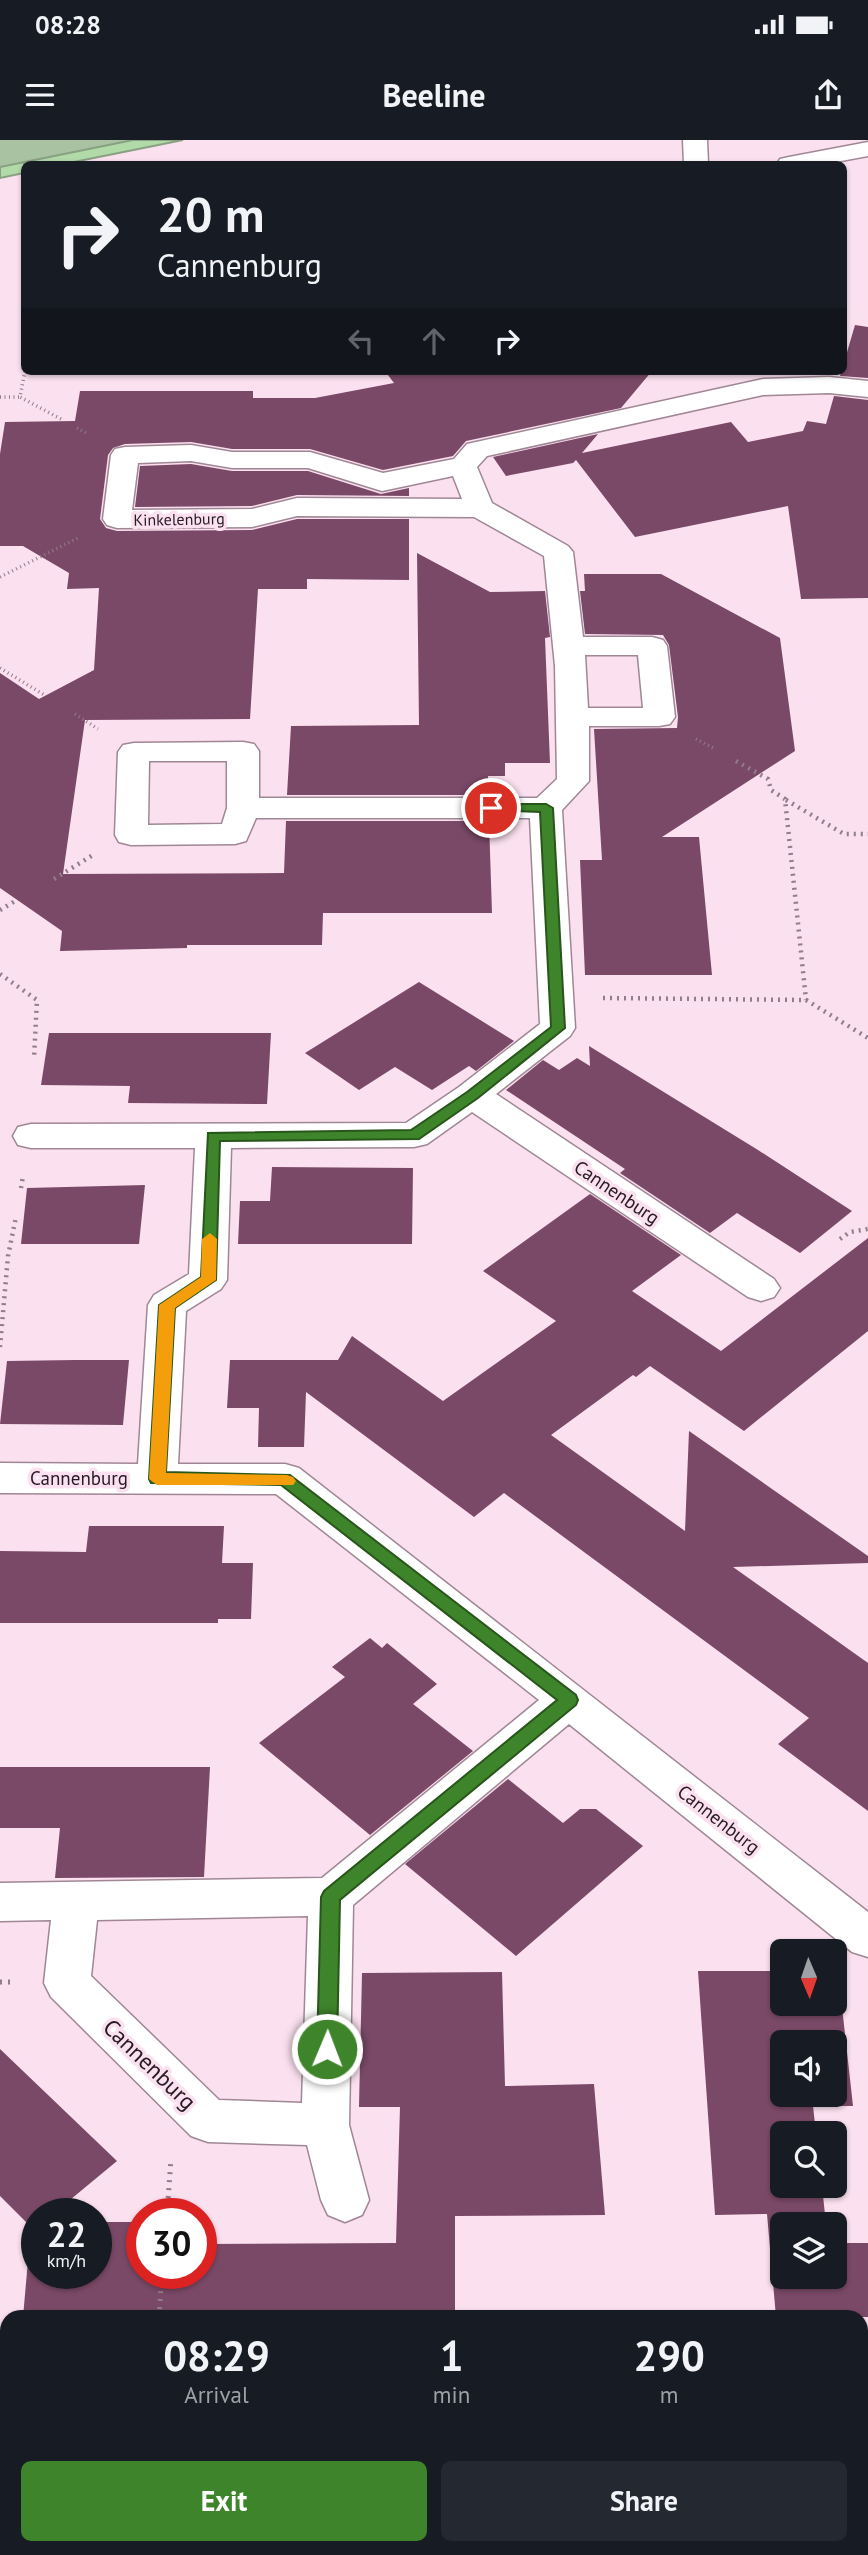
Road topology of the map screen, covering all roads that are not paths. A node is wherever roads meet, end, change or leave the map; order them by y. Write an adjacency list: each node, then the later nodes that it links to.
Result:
1 (695, 140): 3 (street)
2 (868, 149): 4 (street)
3 (696, 161)
4 (805, 161)
5 (757, 379): 6 (street, Kinkelenburg); 7 (street, Kinkelenburg)
6 (868, 389)
7 (463, 466): 8 (street); 8 (street, Kinkelenburg)
8 (480, 508): 9 (street, Kinkelenburg)
9 (571, 646): 10 (street, Kinkelenburg); 10 (street)
10 (575, 717): 12 (street, Kinkelenburg)
11 (243, 808): 12 (street)
12 (546, 808): 13 (street)
13 (472, 1095): 15 (street); 16 (street, Cannenburg)
14 (30, 1136): 15 (street)
15 (213, 1136): 18 (street)
16 (761, 1288)
17 (0, 1478): 18 (street, Cannenburg)
18 (157, 1479): 19 (street, Cannenburg)
19 (569, 1700): 20 (street); 23 (street, Cannenburg)
20 (331, 1897): 21 (street); 24 (street)
21 (76, 1901): 22 (street); 24 (street, Cannenburg)
22 (0, 1902)
23 (868, 1938)
24 (325, 2126): 25 (street)
25 (345, 2200)

